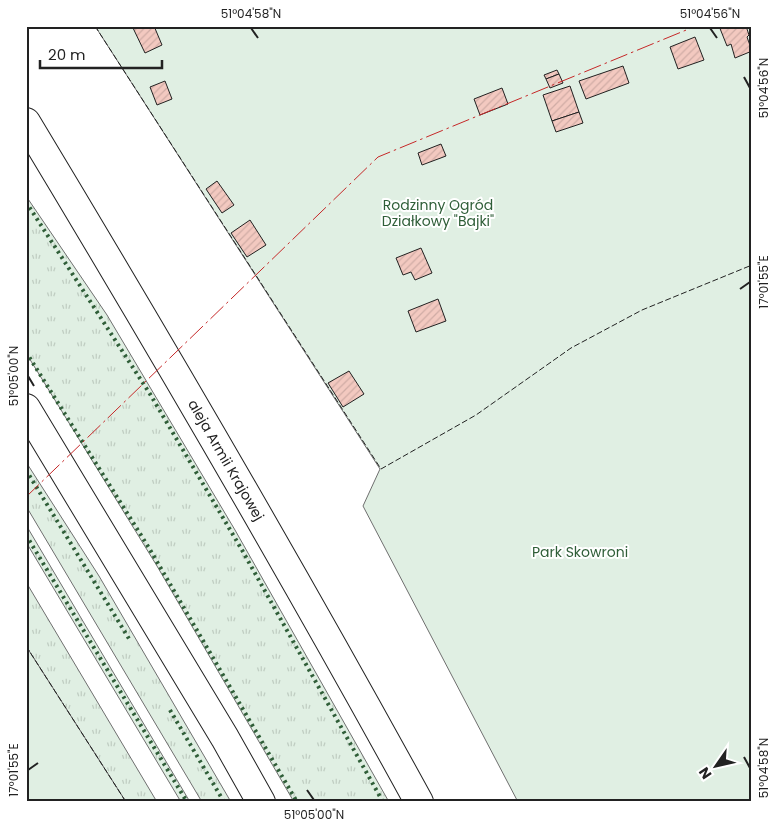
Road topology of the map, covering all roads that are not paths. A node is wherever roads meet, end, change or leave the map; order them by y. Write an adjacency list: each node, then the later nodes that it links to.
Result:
1 (26, 122): 4 (main road, aleja Armii Krajowej)
2 (26, 408): 3 (main road)
3 (261, 802)
4 (419, 802)

